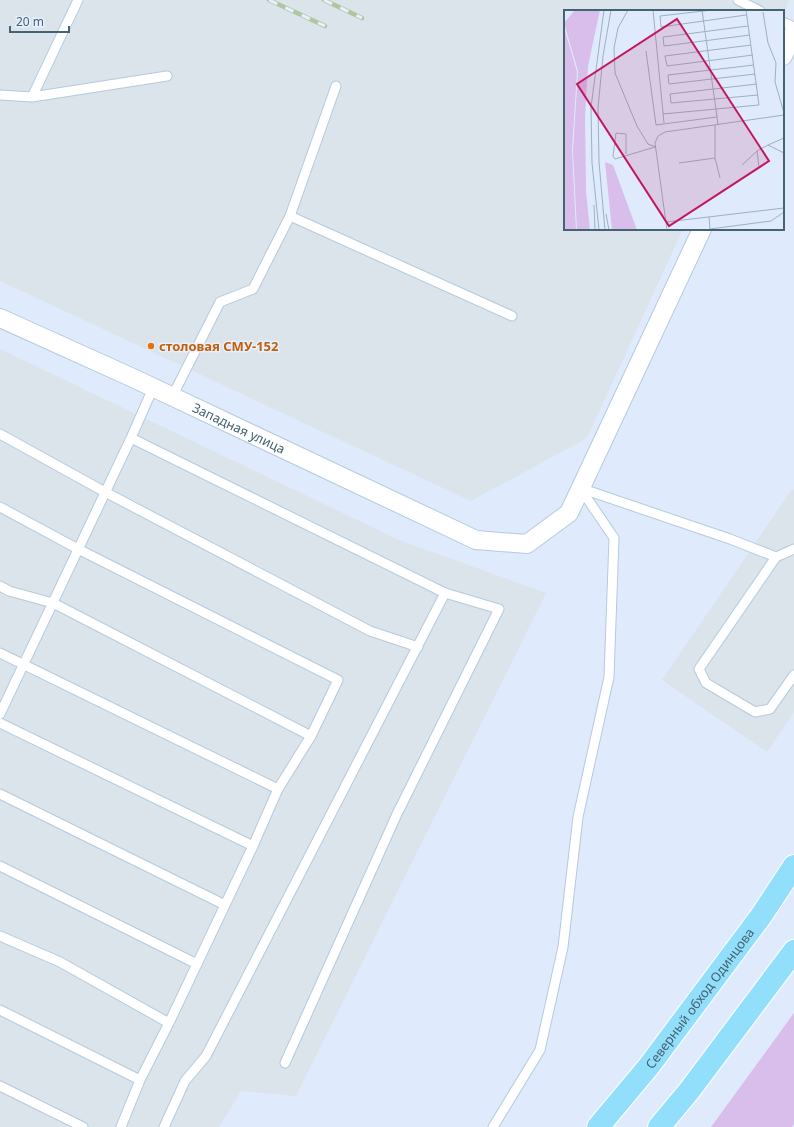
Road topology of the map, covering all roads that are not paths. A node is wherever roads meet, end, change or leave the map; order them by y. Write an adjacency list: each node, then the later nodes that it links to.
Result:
1 (78, 0): 11 (lane)
2 (738, 0): 3 (lane)
3 (758, 10)
4 (784, 22): 5 (lane)
5 (794, 27)
6 (794, 32): 7 (street)
7 (784, 54)
8 (167, 76): 11 (lane)
9 (336, 86): 12 (lane)
10 (0, 95): 11 (lane)
11 (32, 97)
12 (290, 216): 14 (lane); 17 (lane)
13 (702, 230): 20 (street)
14 (512, 316)
15 (0, 318): 16 (street, Западная улица)
16 (153, 388): 17 (street, Западная улица); 19 (lane)
17 (172, 397): 20 (street, Западная улица)
18 (0, 434): 21 (lane)
19 (130, 438): 21 (lane); 27 (lane)
20 (580, 488): 25 (lane); 53 (lane)
21 (105, 492): 23 (lane); 29 (lane)
22 (0, 507): 23 (lane)
23 (78, 549): 28 (lane); 35 (lane)
24 (794, 549): 25 (lane)
25 (776, 557): 32 (lane)
26 (0, 586): 28 (lane)
27 (445, 593): 29 (lane); 47 (lane)
28 (52, 603): 31 (lane); 35 (lane)
29 (418, 647): 52 (lane)
30 (0, 653): 31 (lane)
31 (23, 664): 33 (lane); 36 (lane)
32 (794, 675)
33 (0, 714)
34 (0, 723): 38 (lane)
35 (311, 736): 36 (lane)
36 (278, 789): 38 (lane)
37 (0, 794): 41 (lane)
38 (253, 846): 41 (lane)
39 (0, 866): 44 (lane)
40 (794, 866): 54 (highway, Северный обход Одинцова)
41 (225, 905): 44 (lane)
42 (0, 936): 46 (lane)
43 (794, 951): 55 (highway)
44 (197, 964): 46 (lane)
45 (0, 1010): 48 (lane)
46 (169, 1023): 48 (lane)
47 (285, 1063)
48 (140, 1080): 51 (lane)
49 (0, 1086): 50 (lane)
50 (83, 1127)
51 (121, 1127)
52 (164, 1127)
53 (493, 1127)
54 (598, 1127)
55 (659, 1127)

